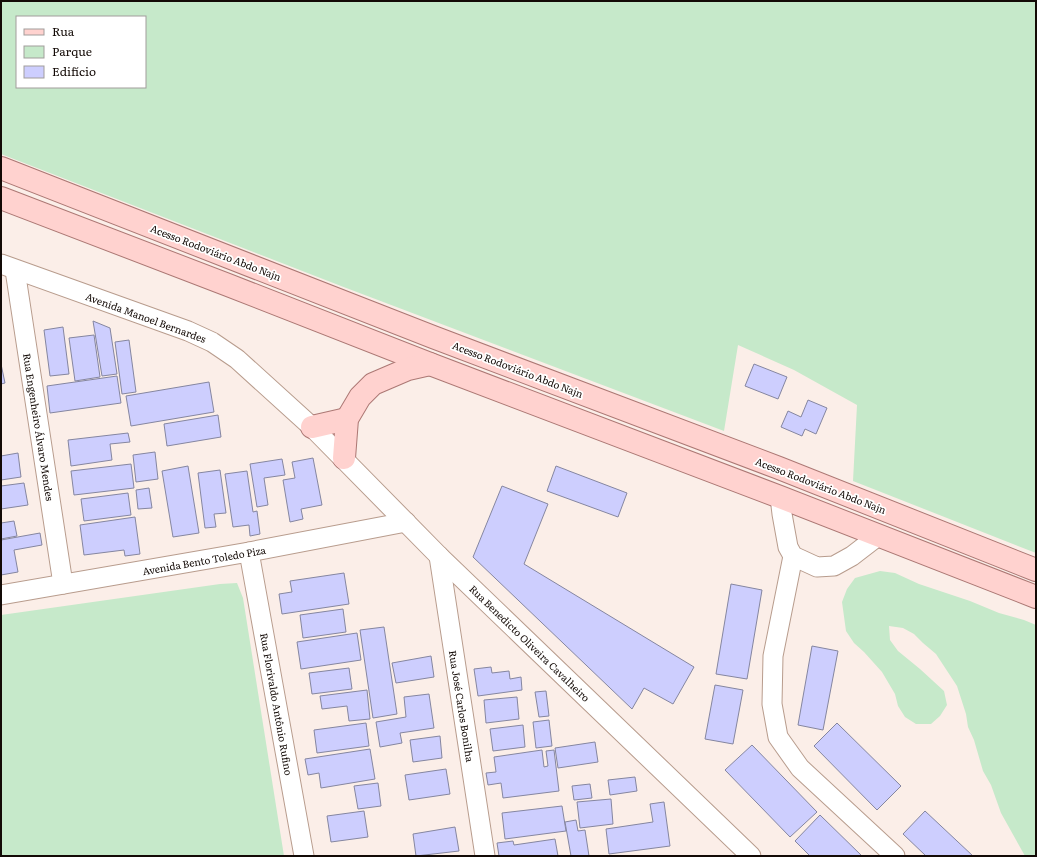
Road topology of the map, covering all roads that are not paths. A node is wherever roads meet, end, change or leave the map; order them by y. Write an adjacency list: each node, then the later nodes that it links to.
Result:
1 (1, 168): 14 (main road, Acesso Rodoviário Abdo Najn)
2 (1, 198): 4 (main road)
3 (8, 267): 6 (street, Avenida Manoel Bernardes); 15 (street, Rua Engenheiro Álvaro Mendes)
4 (430, 364): 5 (main road); 8 (main road)
5 (347, 419): 6 (main road); 7 (main road)
6 (312, 427): 7 (street, Rua Benedicto Oliveira Cavalheiro)
7 (344, 458): 9 (street, Rua Benedicto Oliveira Cavalheiro)
8 (780, 497): 10 (main road); 13 (street)
9 (406, 522): 11 (street, Avenida Bento Toledo Piza); 12 (street, Rua Benedicto Oliveira Cavalheiro)
10 (878, 536): 13 (street); 17 (main road)
11 (249, 552): 15 (street, Avenida Bento Toledo Piza); 18 (street, Rua Florivaldo Antônio Rufino)
12 (439, 556): 19 (street, Rua José Carlos Bonilha); 20 (street, Rua Benedicto Oliveira Cavalheiro)
13 (793, 556): 21 (street)
14 (1036, 570)
15 (63, 584): 16 (street, Avenida Bento Toledo Piza)
16 (1, 595)
17 (1036, 597)
18 (304, 856)
19 (485, 856)
20 (751, 856)
21 (895, 856)

